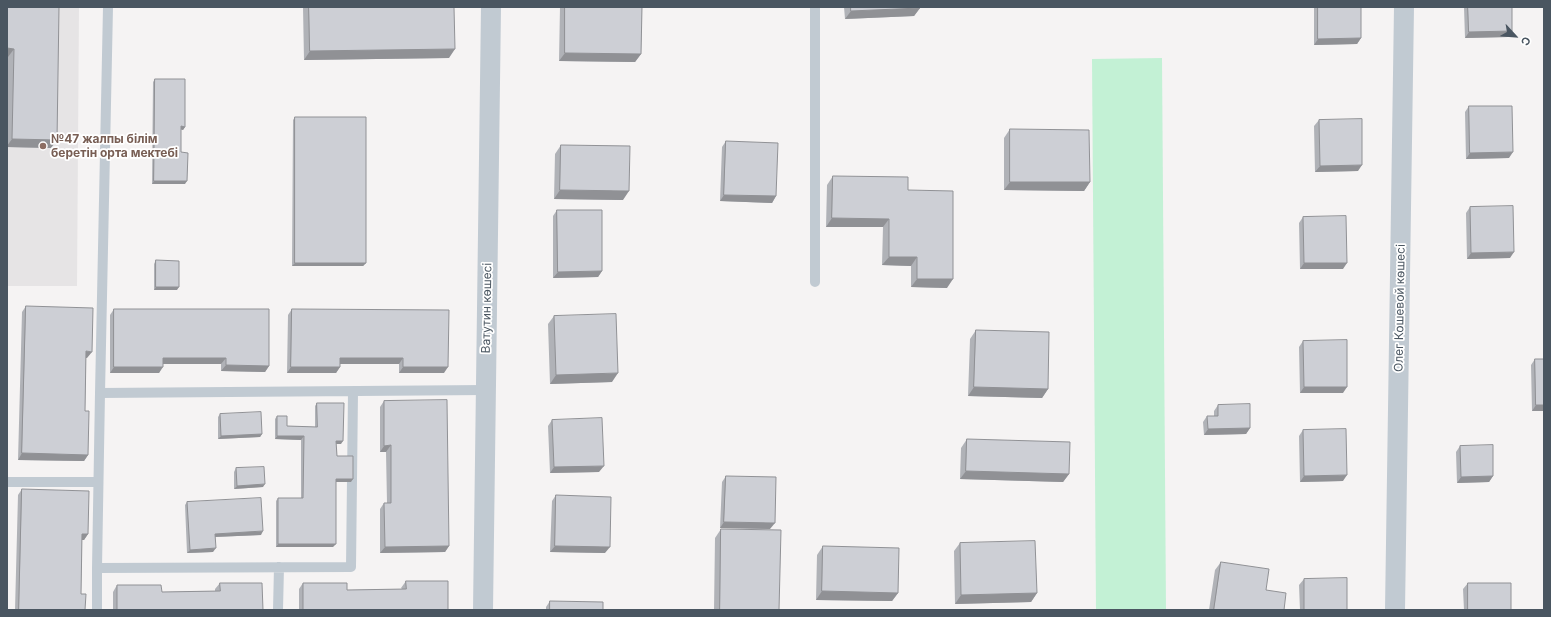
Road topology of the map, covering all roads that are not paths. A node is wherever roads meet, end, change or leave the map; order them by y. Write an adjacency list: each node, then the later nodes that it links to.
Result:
1 (108, 7): 8 (lane)
2 (491, 7): 6 (street, Ватутин көшесі)
3 (815, 7): 5 (lane)
4 (1404, 7): 16 (street, Олег Кошевой көшесі)
5 (815, 282)
6 (486, 390): 7 (lane); 15 (street, Ватутин көшесі)
7 (353, 392): 8 (lane); 11 (lane)
8 (100, 393): 10 (lane)
9 (7, 482): 10 (lane)
10 (98, 482): 12 (lane)
11 (279, 567): 12 (lane); 14 (lane)
12 (97, 568): 13 (lane)
13 (97, 610)
14 (278, 610)
15 (483, 610)
16 (1395, 610)

